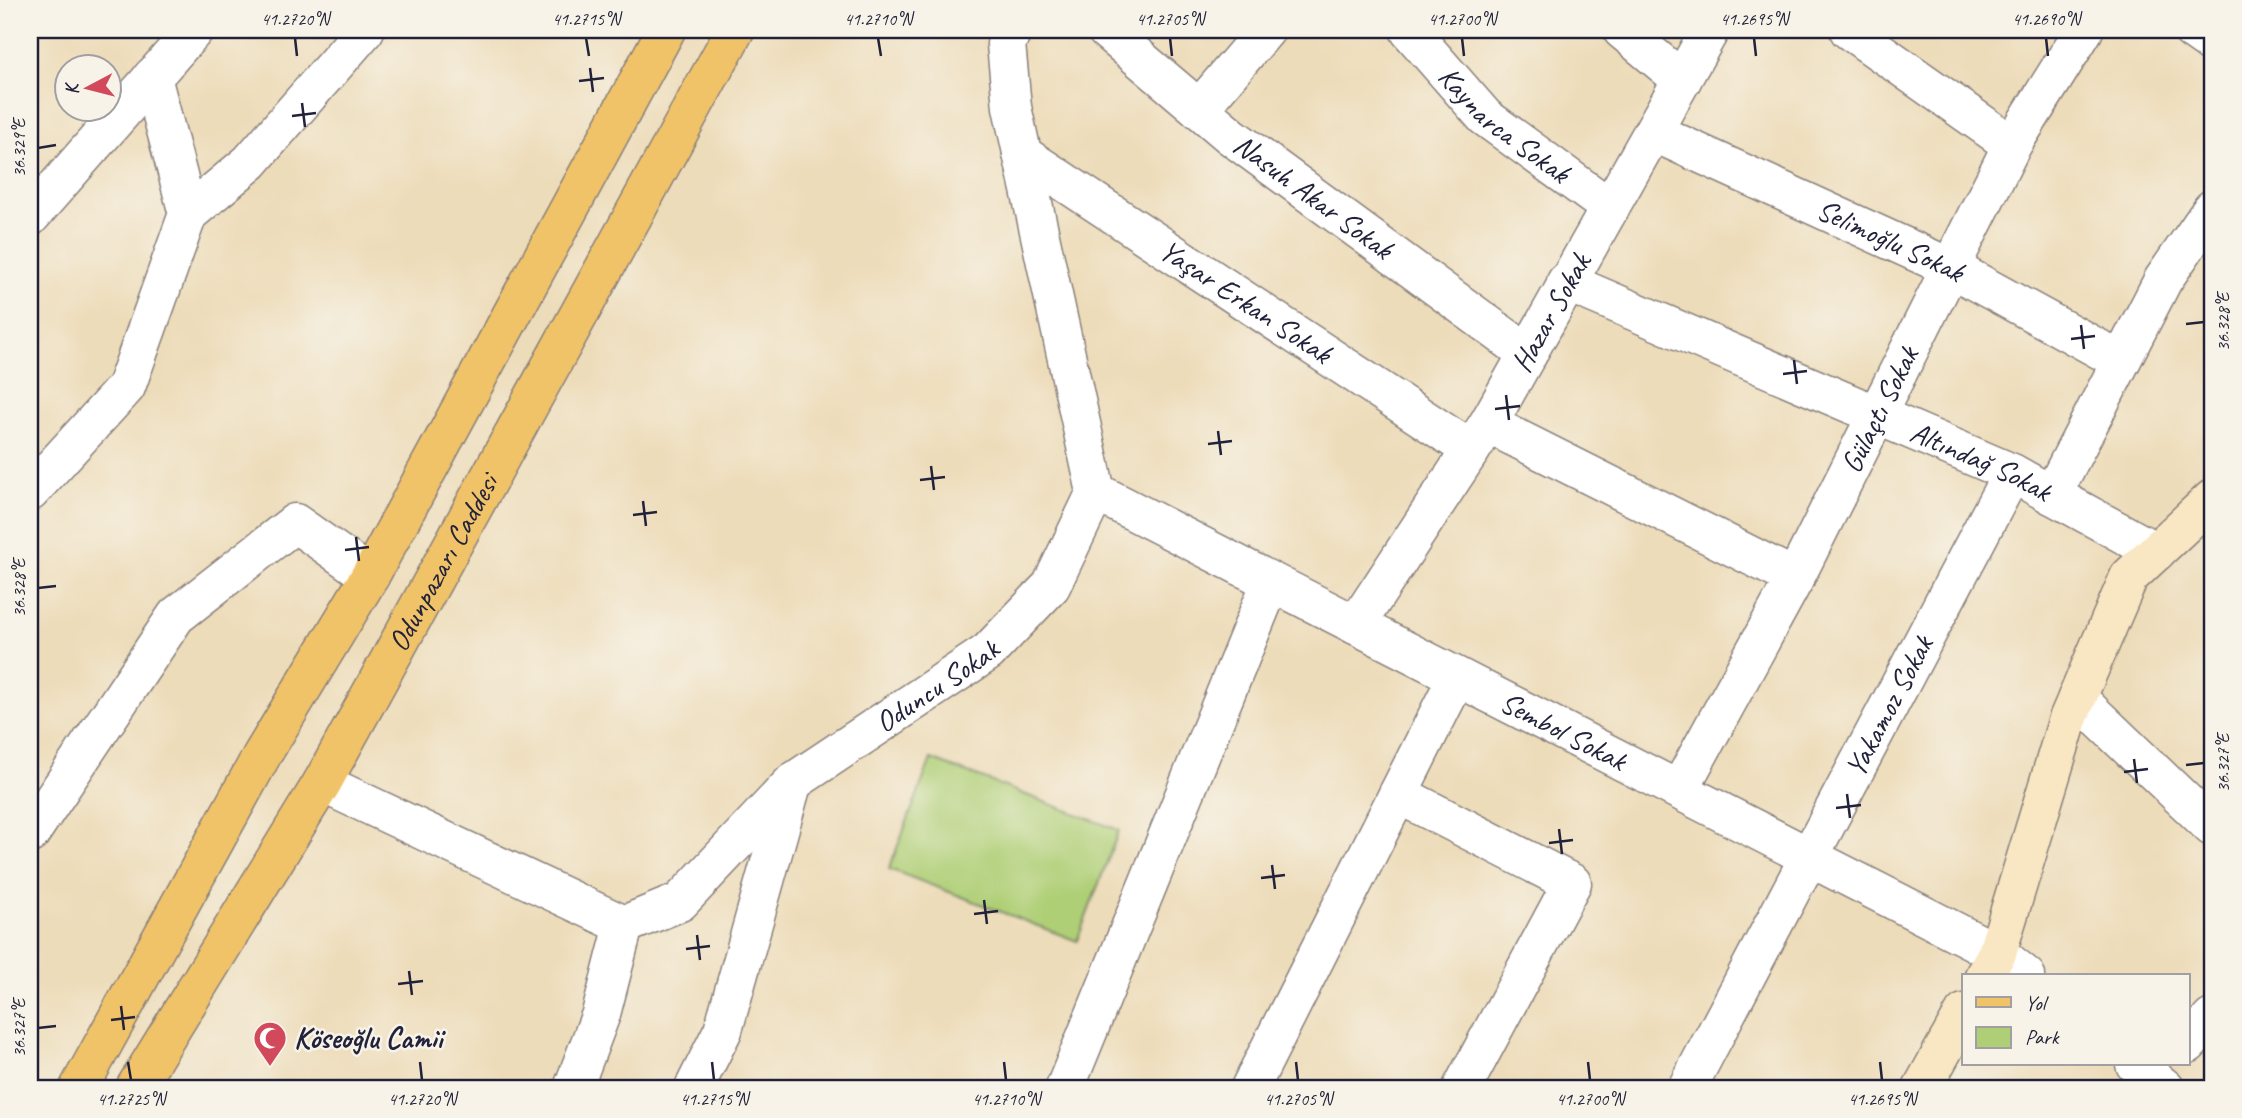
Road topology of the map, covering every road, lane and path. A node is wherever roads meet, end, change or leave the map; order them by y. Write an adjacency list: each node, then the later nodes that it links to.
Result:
1 (194, 30): 15 (street)
2 (365, 30): 23 (street)
3 (666, 30): 37 (main road, Odunpazarı Caddesi)
4 (735, 30): 44 (main road, Odunpazarı Caddesi)
5 (1013, 30): 20 (street)
6 (1106, 30): 17 (street, Nasuh Akar Sokak)
7 (1266, 30): 17 (street)
8 (1409, 30): 21 (street, Kaynarca Sokak)
9 (1622, 30): 16 (street)
10 (1710, 30): 16 (street, Hazar Sokak)
11 (1849, 30): 19 (street)
12 (2084, 30): 19 (street, Gülaçtı Sokak)
13 (2192, 30): 14 (street)
14 (2212, 44)
15 (152, 77): 23 (street); 24 (street)
16 (1682, 80): 18 (street, Hazar Sokak)
17 (1199, 109): 27 (street, Nasuh Akar Sokak)
18 (1653, 132): 21 (street, Hazar Sokak); 25 (street, Selimoğlu Sokak)
19 (2012, 145): 25 (street, Gülaçtı Sokak)
20 (1021, 154): 30 (street, Yaşar Erkan Sokak); 33 (street)
21 (1610, 208): 26 (street, Hazar Sokak)
22 (2212, 209): 28 (street)
23 (188, 214): 32 (street)
24 (30, 217)
25 (1951, 268): 28 (street, Selimoğlu Sokak); 29 (street, Gülaçtı Sokak)
26 (1566, 282): 27 (street, Hazar Sokak); 29 (street, Altındağ Sokak)
27 (1528, 354): 30 (street, Hazar Sokak)
28 (2121, 361): 34 (street)
29 (1877, 417): 31 (street, Altındağ Sokak); 38 (street, Gülaçtı Sokak)
30 (1479, 437): 38 (street, Yaşar Erkan Sokak); 40 (street, Hazar Sokak)
31 (2012, 473): 34 (street, Altındağ Sokak); 49 (street, Yakamoz Sokak)
32 (30, 492)
33 (1096, 492): 39 (street, Sembol Sokak); 43 (street, Oduncu Sokak)
34 (2052, 495): 36 (street, Altındağ Sokak)
35 (2209, 508): 36 (street)
36 (2156, 552): 42 (street)
37 (370, 576): 48 (street); 56 (main road, Odunpazarı Caddesi)
38 (1795, 578): 45 (street, Gülaçtı Sokak)
39 (1272, 582): 40 (street, Sembol Sokak); 60 (street)
40 (1356, 625): 41 (street, Sembol Sokak)
41 (1457, 677): 45 (street, Sembol Sokak); 46 (street)
42 (2077, 698): 47 (street); 51 (street)
43 (793, 782): 50 (street, Oduncu Sokak); 59 (street)
44 (322, 783): 50 (street); 57 (main road, Odunpazarı Caddesi)
45 (1679, 790): 49 (street, Sembol Sokak)
46 (1398, 794): 61 (street); 62 (street)
47 (2212, 827)
48 (30, 834)
49 (1808, 856): 51 (street, Sembol Sokak); 63 (street, Yakamoz Sokak)
50 (624, 925): 58 (street)
51 (1991, 965): 52 (street, Sembol Sokak)
52 (2020, 974)
53 (1962, 1017): 64 (street)
54 (2212, 1018): 55 (street)
55 (2190, 1042)
56 (79, 1088)
57 (135, 1088)
58 (573, 1088)
59 (694, 1088)
60 (1065, 1088)
61 (1250, 1088)
62 (1462, 1088)
63 (1687, 1088)
64 (1922, 1088)

